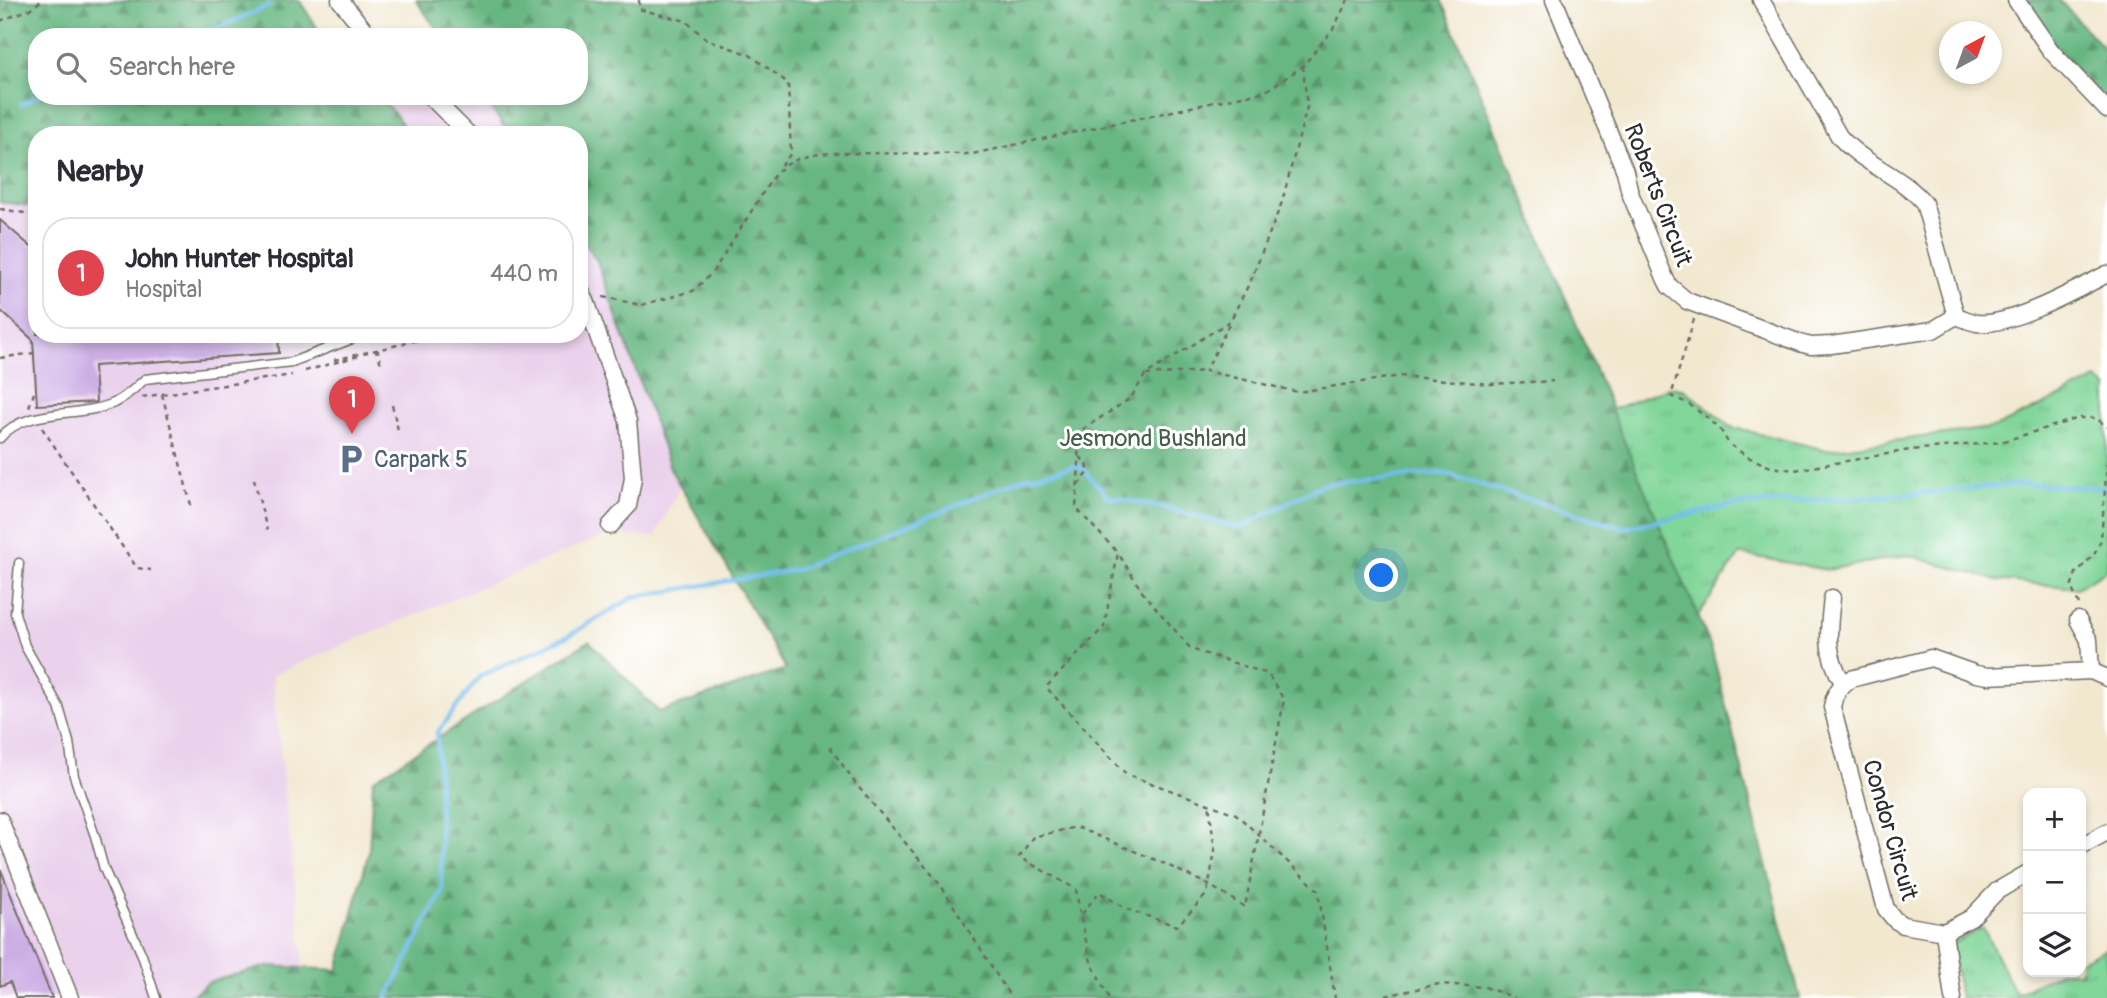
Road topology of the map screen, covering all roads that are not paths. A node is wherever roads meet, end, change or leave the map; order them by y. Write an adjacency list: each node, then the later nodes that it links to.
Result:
1 (340, 0): 5 (street)
2 (1554, 0): 11 (street, Roberts Circuit)
3 (1762, 0): 11 (street)
4 (2016, 0): 7 (street)
5 (363, 28)
6 (439, 105): 8 (street)
7 (2107, 110)
8 (460, 126)
9 (2107, 274): 11 (street)
10 (588, 307): 14 (street)
11 (1956, 316)
12 (342, 343): 13 (lane)
13 (0, 438)
14 (610, 526)
15 (19, 563): 27 (lane)
16 (1832, 598): 20 (street)
17 (2078, 620): 18 (street)
18 (2091, 671): 19 (street); 20 (street)
19 (2107, 678)
20 (1843, 683): 25 (street, Condor Circuit)
21 (0, 820): 26 (street)
22 (2107, 832): 23 (street)
23 (2086, 843)
24 (2023, 876): 25 (street)
25 (1944, 932): 28 (street)
26 (70, 998)
27 (156, 998)
28 (1954, 998)

